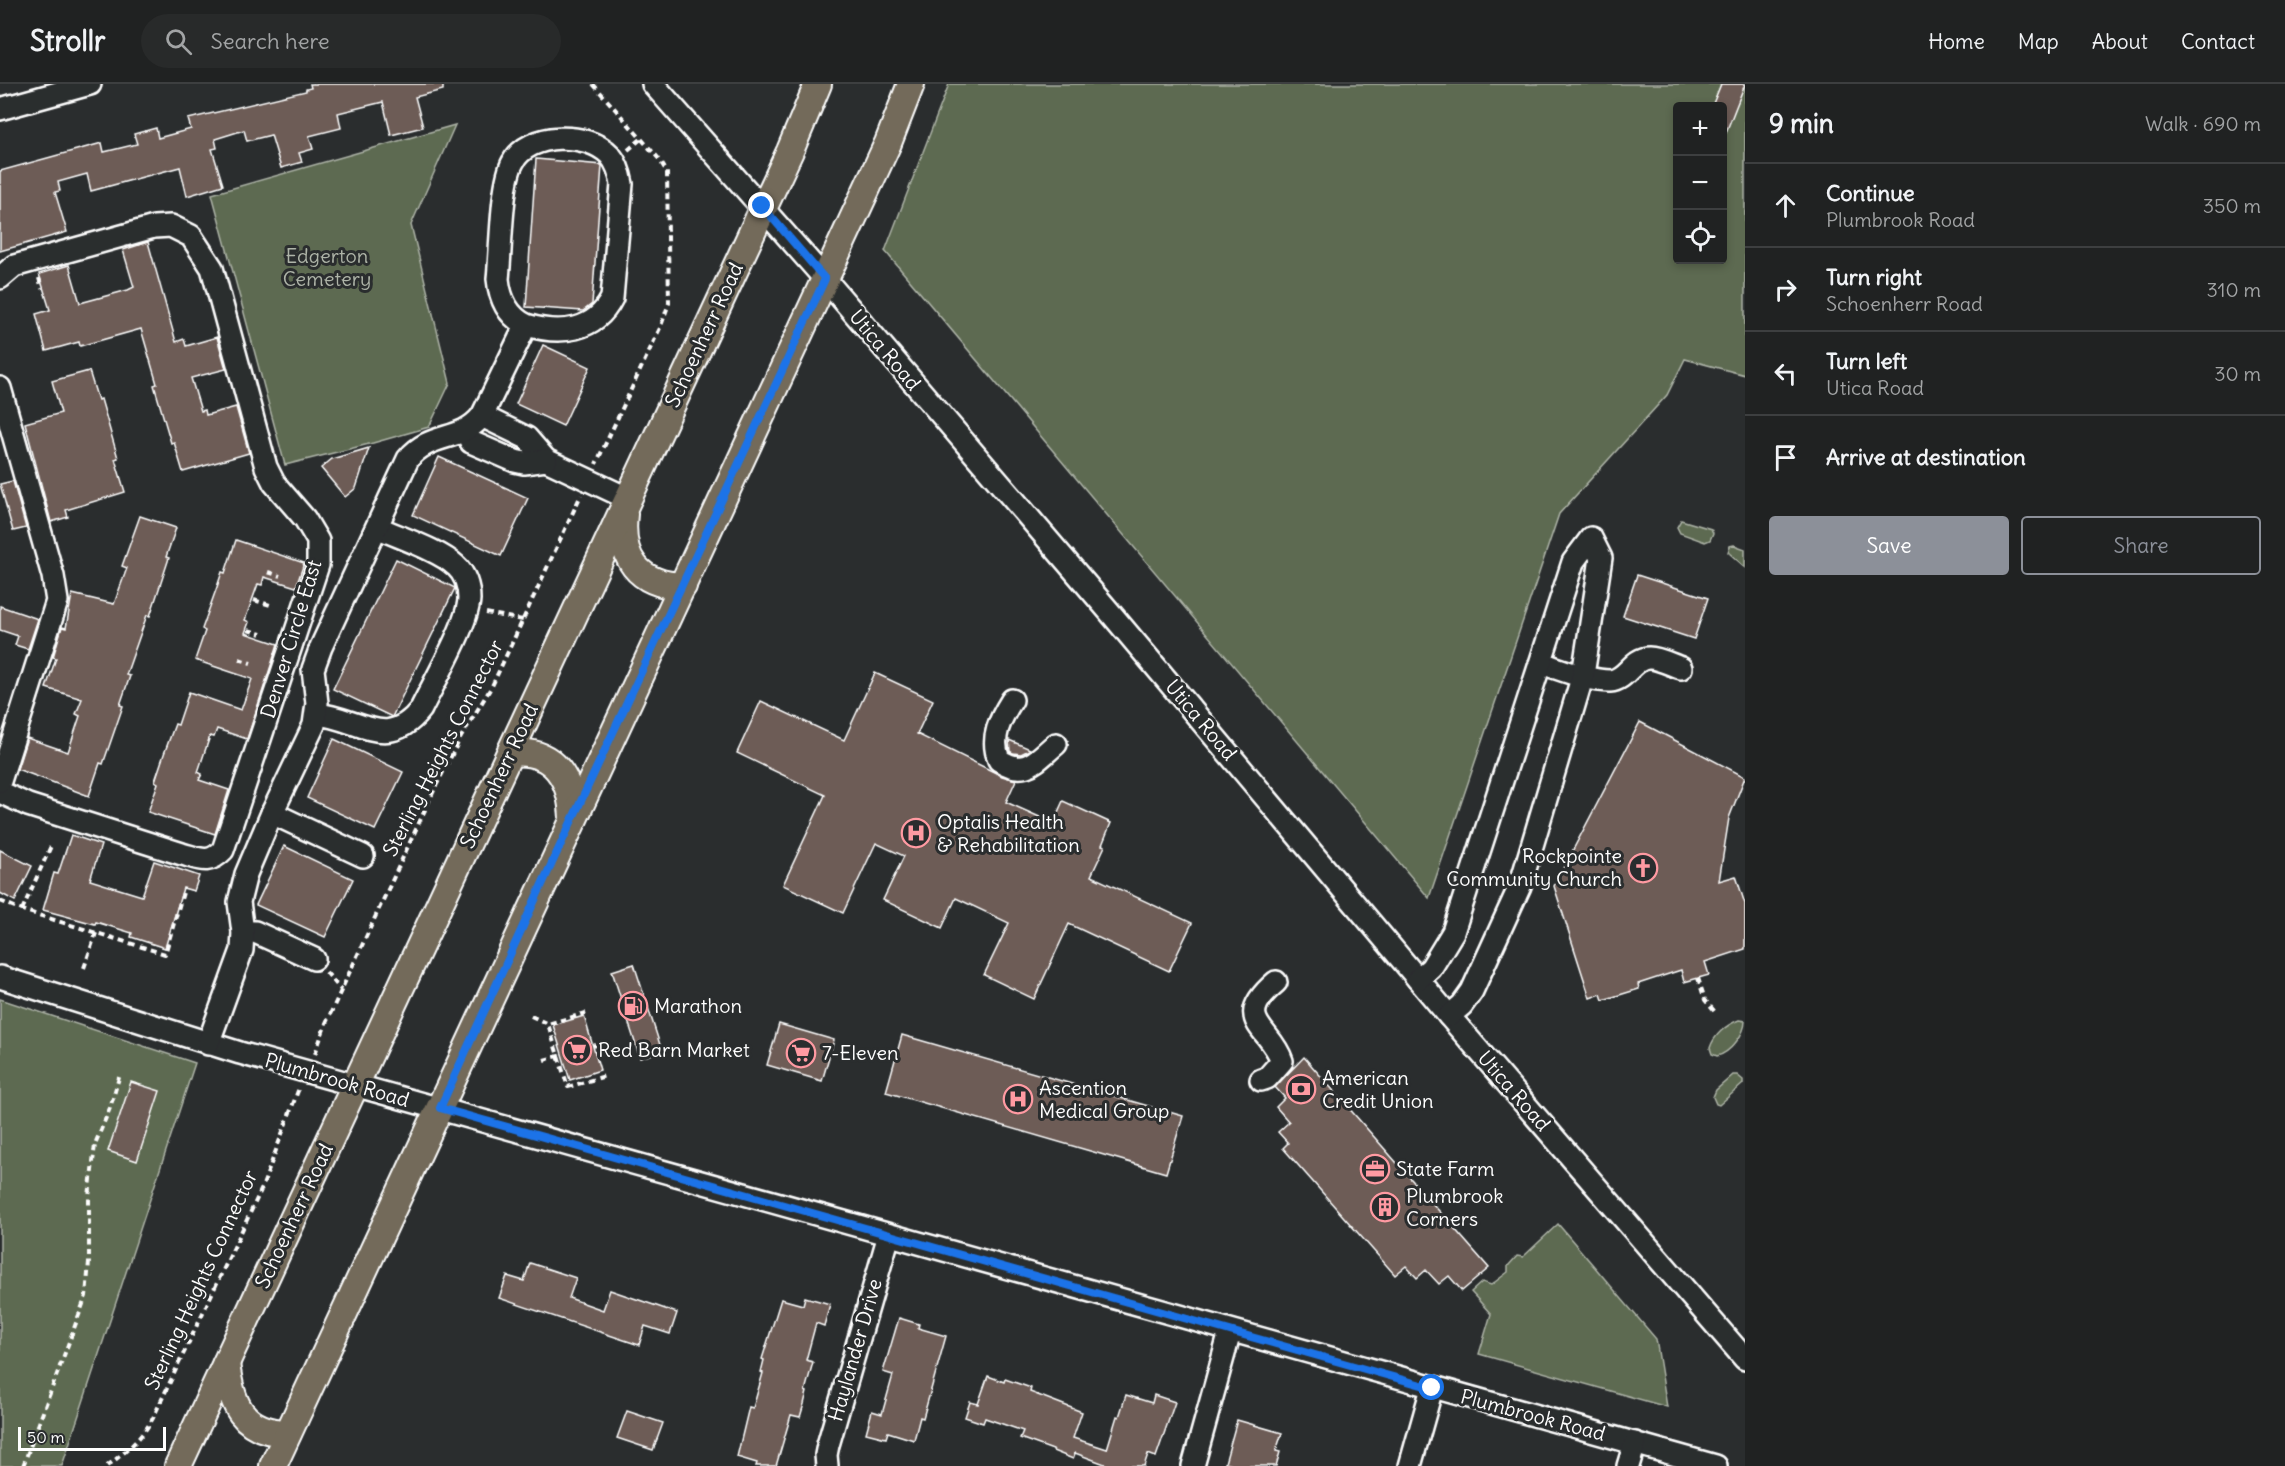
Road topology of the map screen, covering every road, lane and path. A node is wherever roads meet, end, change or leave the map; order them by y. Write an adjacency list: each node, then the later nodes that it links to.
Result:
1 (90, 84): 6 (street)
2 (593, 84): 14 (path)
3 (653, 84): 7 (street, Utica Road)
4 (818, 84): 7 (main road, Schoenherr Road)
5 (911, 84): 9 (main road)
6 (0, 109)
7 (762, 206): 9 (street, Utica Road); 17 (main road, Schoenherr Road)
8 (0, 278): 38 (street, Denver Circle East)
9 (825, 279): 21 (main road); 52 (street, Utica Road)
10 (526, 325): 10 (street); 12 (street)
11 (0, 388): 37 (street)
12 (482, 416): 13 (street); 15 (street)
13 (466, 431): 15 (street); 18 (street)
14 (599, 457)
15 (546, 460): 17 (street)
16 (582, 492): 25 (path, Sterling Heights Connector)
17 (627, 503): 21 (main road); 36 (main road, Schoenherr Road)
18 (377, 527): 24 (street); 34 (street)
19 (267, 572): 20 (path)
20 (280, 576)
21 (683, 585): 40 (main road)
22 (253, 599): 23 (path)
23 (270, 605)
24 (468, 609): 25 (path); 34 (street)
25 (523, 620): 60 (path, Sterling Heights Connector)
26 (247, 629): 27 (path)
27 (261, 634)
28 (237, 658): 29 (path)
29 (251, 663)
30 (1541, 663): 32 (street); 32 (street); 52 (street)
31 (1681, 668): 32 (street)
32 (1582, 675): 57 (street)
33 (1012, 700): 35 (street)
34 (316, 714): 39 (street)
35 (1056, 744)
36 (510, 753): 40 (main road); 66 (main road, Schoenherr Road)
37 (0, 781)
38 (0, 792)
39 (272, 813): 42 (street); 46 (street)
40 (573, 821): 68 (main road)
41 (51, 846): 45 (path)
42 (363, 855)
43 (184, 890): 47 (path)
44 (0, 901): 45 (path)
45 (22, 910): 47 (path)
46 (243, 932): 48 (street); 59 (street)
47 (96, 933): 49 (path)
48 (314, 959)
49 (84, 968)
50 (0, 977): 59 (street, Plumbrook Road)
51 (1698, 978): 54 (path)
52 (1418, 979): 57 (street, Utica Road)
53 (1276, 982): 65 (street)
54 (1715, 1012)
55 (586, 1013): 58 (path)
56 (531, 1016): 58 (path)
57 (1449, 1016): 71 (street, Utica Road)
58 (549, 1024): 61 (path)
59 (208, 1044): 66 (street, Plumbrook Road)
60 (316, 1050)
61 (560, 1055): 62 (path); 64 (path)
62 (544, 1060)
63 (120, 1074): 76 (path)
64 (606, 1076)
65 (1261, 1080)
66 (354, 1084): 68 (street, Plumbrook Road); 72 (main road, Schoenherr Road)
67 (298, 1092): 77 (path, Sterling Heights Connector)
68 (440, 1108): 69 (street, Plumbrook Road); 74 (main road)
69 (889, 1235): 70 (street, Plumbrook Road); 80 (street, Haylander Drive)
70 (1230, 1332): 73 (street, Plumbrook Road); 81 (street)
71 (1745, 1359)
72 (226, 1363): 74 (main road); 78 (main road, Schoenherr Road)
73 (1432, 1388): 75 (street, Plumbrook Road); 82 (street)
74 (288, 1433): 79 (main road)
75 (1635, 1443): 83 (street); 84 (street, Plumbrook Road)
76 (23, 1466)
77 (107, 1466)
78 (178, 1466)
79 (273, 1466)
80 (826, 1466)
81 (1193, 1466)
82 (1410, 1466)
83 (1628, 1466)
84 (1716, 1466)

